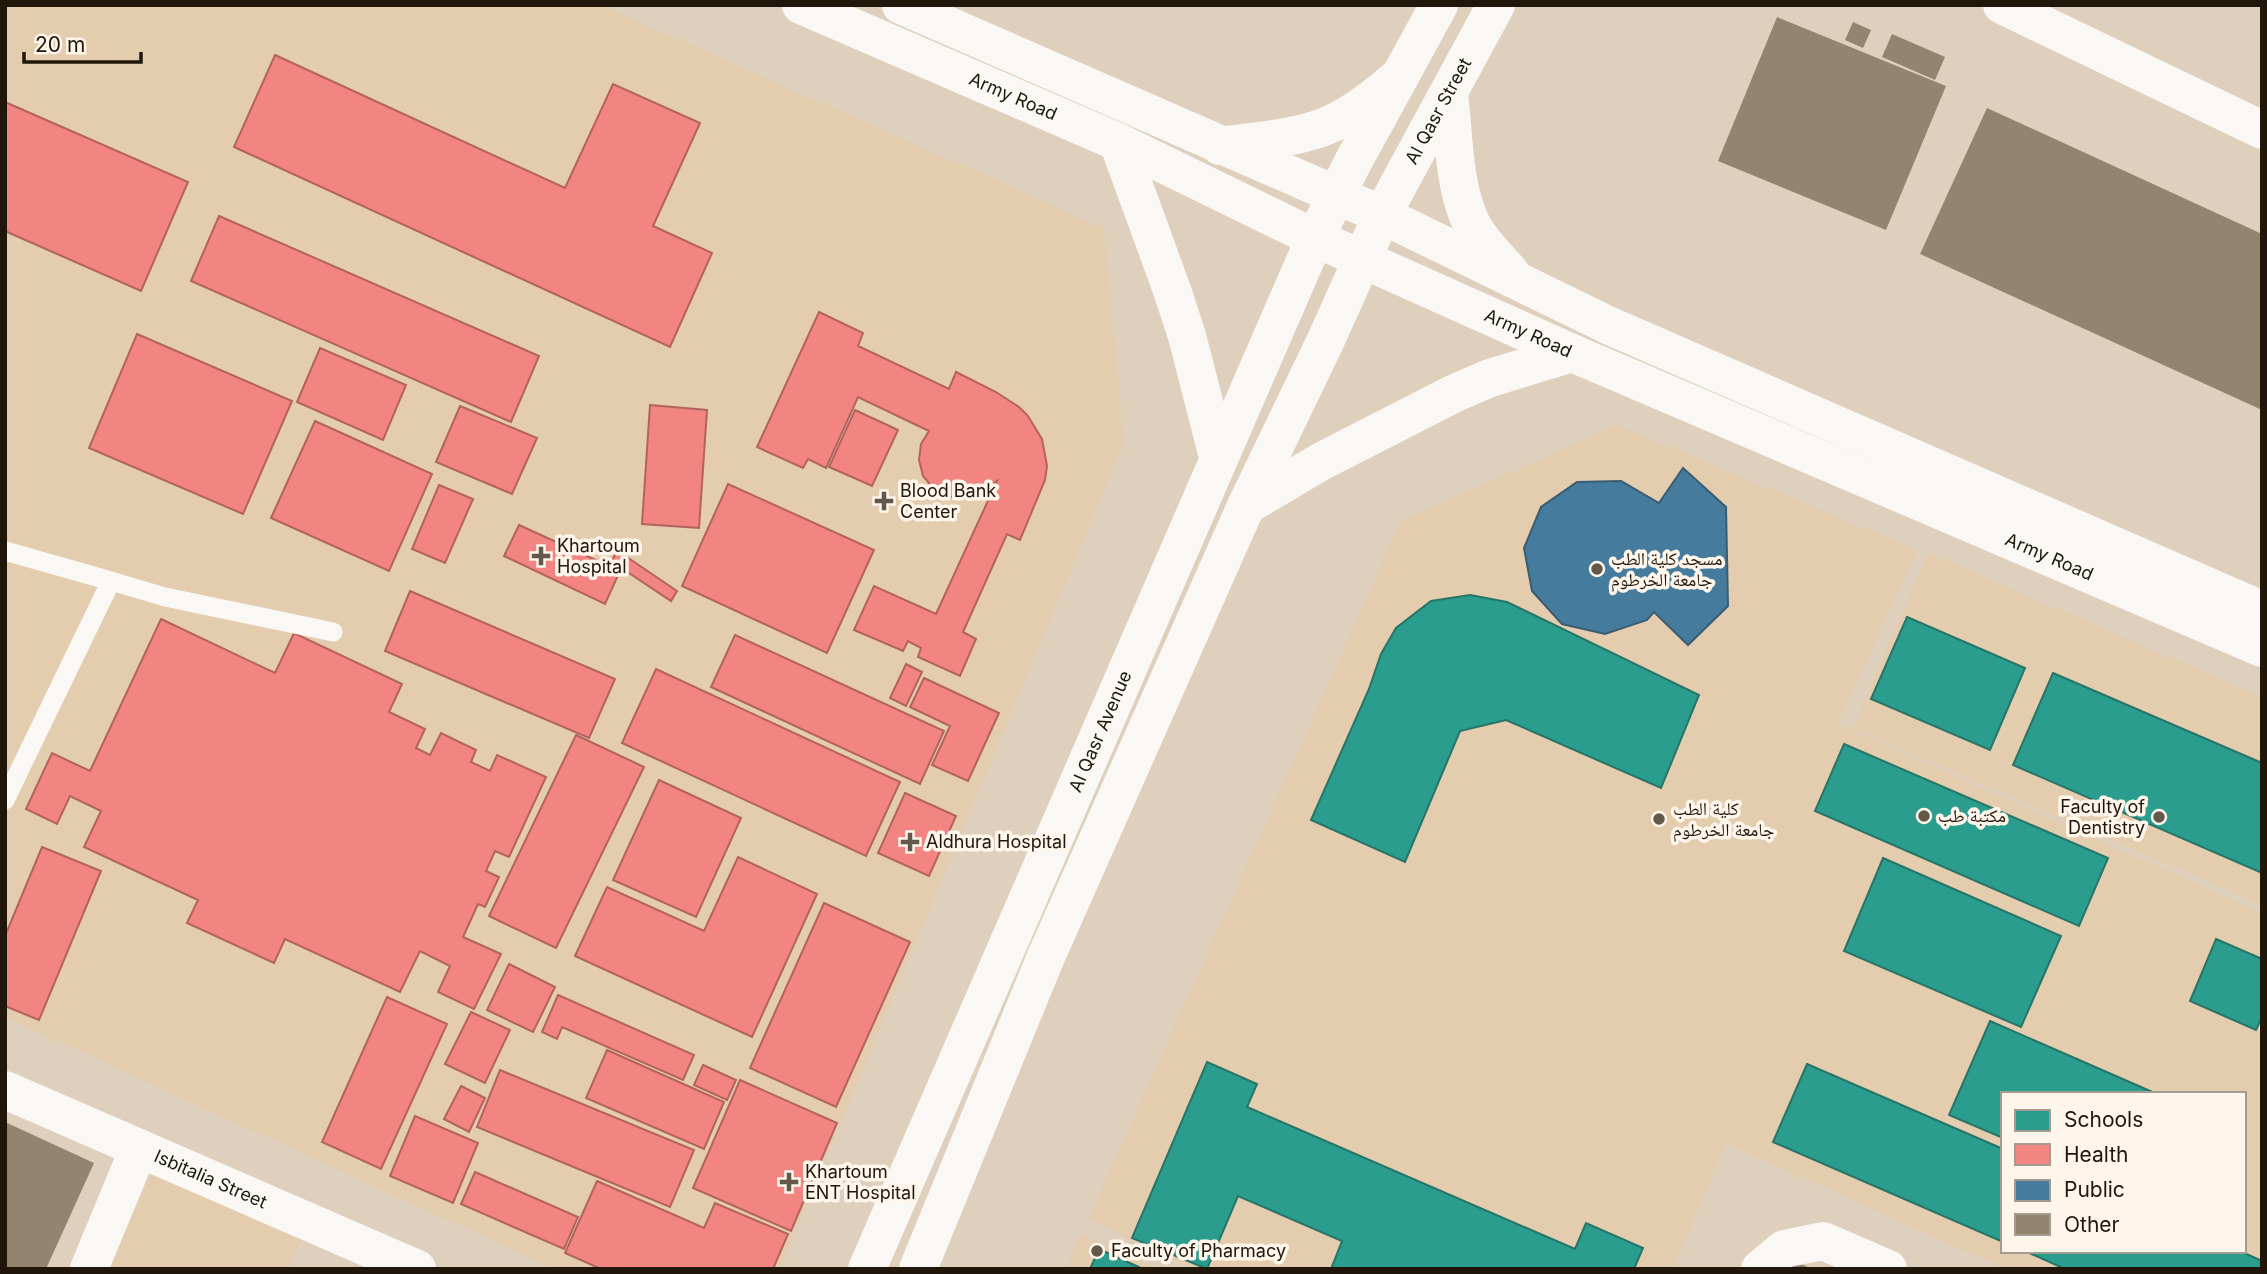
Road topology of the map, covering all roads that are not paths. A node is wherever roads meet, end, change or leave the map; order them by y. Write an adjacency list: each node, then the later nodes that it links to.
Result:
1 (801, 5): 9 (main road, Army Road)
2 (901, 5): 10 (main road, Army Road)
3 (1439, 5): 6 (main road)
4 (1496, 5): 7 (main road, Al Qasr Street)
5 (2003, 5): 8 (main road)
6 (1401, 75): 10 (main road); 11 (main road)
7 (1449, 93): 12 (main road, Al Qasr Street); 15 (main road)
8 (2262, 130)
9 (1118, 142): 13 (main road, Army Road); 17 (main road)
10 (1220, 146): 11 (main road, Army Road)
11 (1336, 196): 12 (main road, Army Road); 13 (main road, Al Qasr Avenue)
12 (1382, 215): 14 (main road, Al Qasr Street); 15 (main road, Army Road)
13 (1315, 238): 14 (main road, Army Road); 17 (main road, Al Qasr Avenue)
14 (1363, 260): 16 (main road, Army Road); 18 (main road)
15 (1516, 279): 21 (main road, Army Road)
16 (1572, 352): 18 (main road); 23 (main road, Army Road)
17 (1218, 457): 30 (main road, Al Qasr Avenue)
18 (1246, 506): 31 (main road)
19 (5, 551): 20 (lane)
20 (111, 581): 22 (lane); 24 (lane)
21 (2262, 610)
22 (333, 632)
23 (2262, 648)
24 (5, 800)
25 (5, 1090): 26 (main road, Isbitalia Street)
26 (139, 1148): 28 (main road); 29 (main road, Isbitalia Street)
27 (1772, 1259): 32 (main road)
28 (89, 1269)
29 (417, 1269)
30 (867, 1269)
31 (918, 1269)
32 (1888, 1269)

